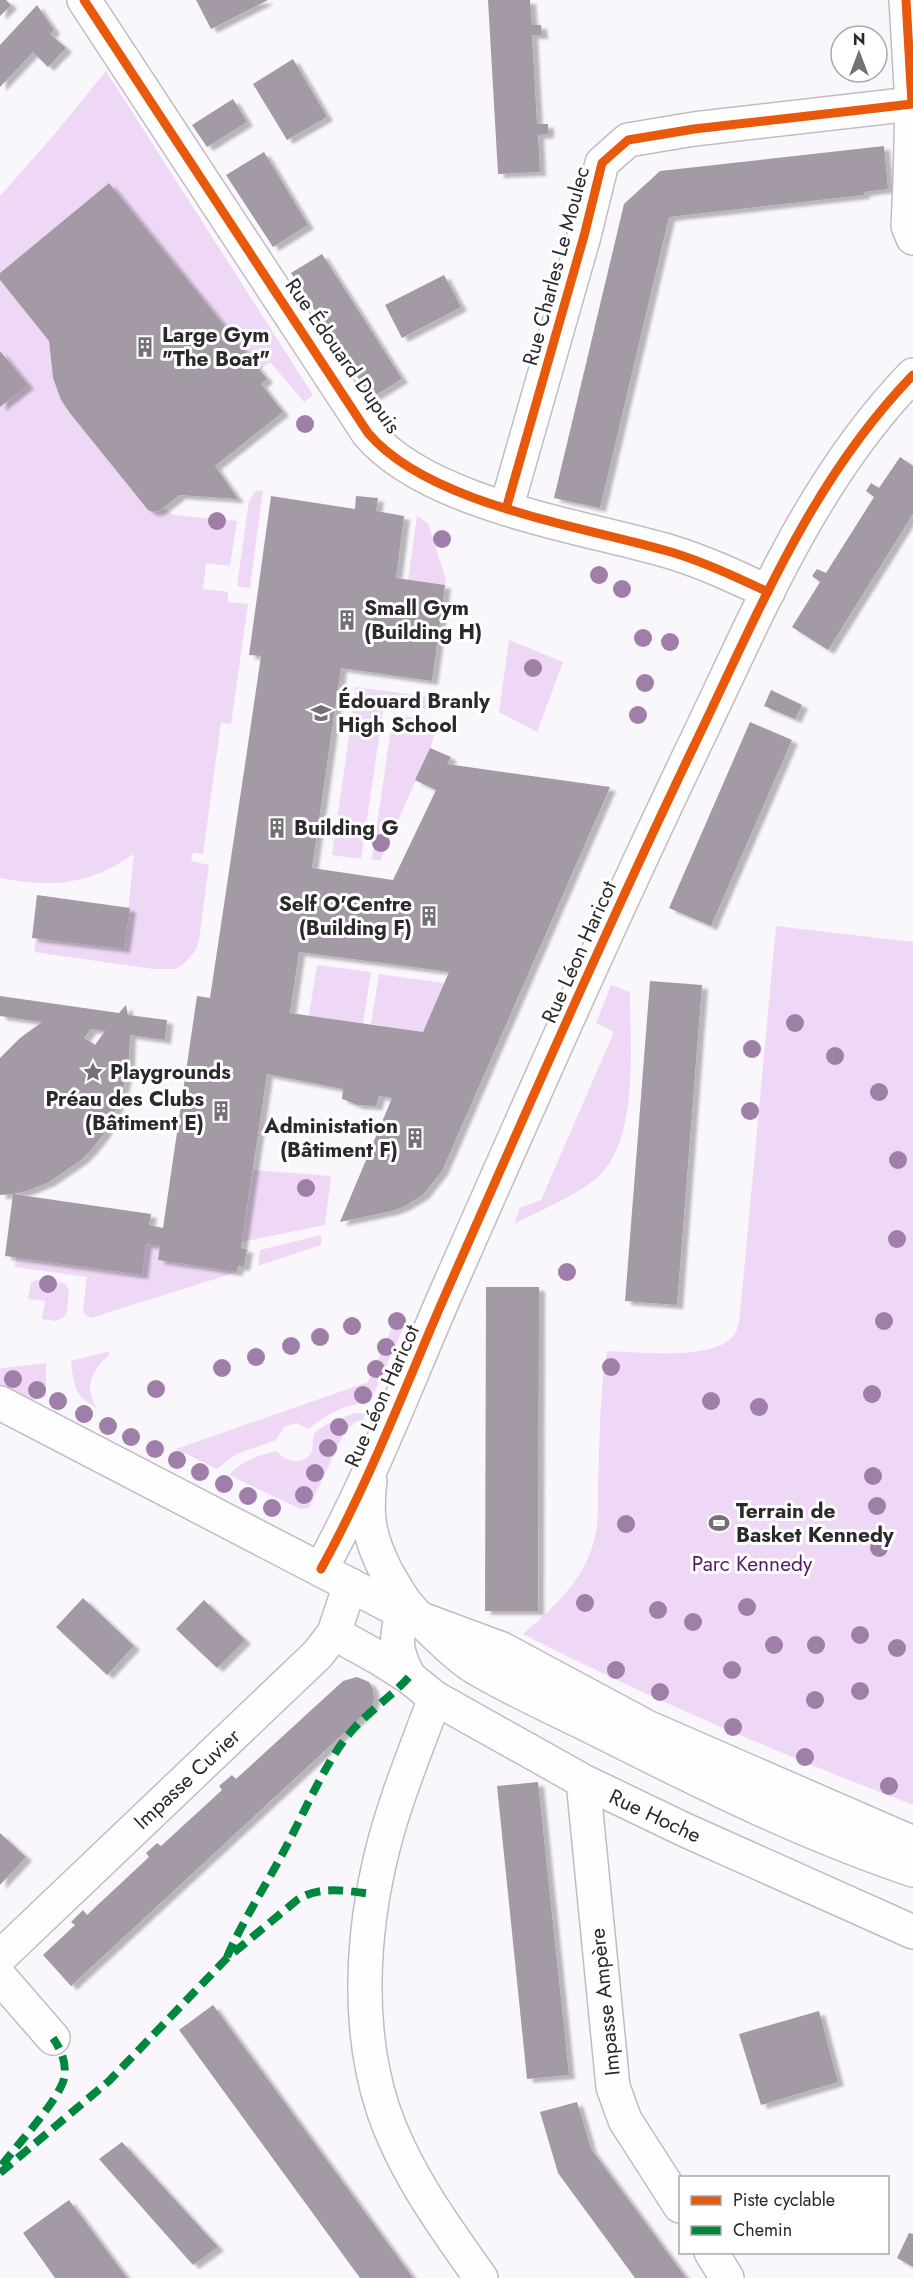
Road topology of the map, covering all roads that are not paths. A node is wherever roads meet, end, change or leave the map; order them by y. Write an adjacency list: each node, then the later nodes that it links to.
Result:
1 (84, 0): 7 (street, Rue Édouard Dupuis)
2 (906, 0): 3 (street)
3 (912, 105): 4 (street); 7 (street, Rue Charles Le Moulec)
4 (912, 183): 5 (street)
5 (913, 238)
6 (913, 375): 8 (street, Rue Léon Haricot)
7 (506, 509): 8 (street, Rue Édouard Dupuis)
8 (768, 592): 10 (street, Rue Léon Haricot)
9 (0, 1403): 11 (street)
10 (377, 1456): 11 (street, Rue Léon Haricot); 13 (street)
11 (321, 1569): 12 (street)
12 (350, 1585): 13 (street); 14 (street, Impasse Cuvier)
13 (412, 1616): 15 (street); 18 (street); 19 (street)
14 (334, 1633): 15 (street, Rue Hoche); 21 (street, Impasse Cuvier)
15 (409, 1677): 16 (street, Rue Hoche)
16 (435, 1698): 17 (street, Rue Hoche); 26 (street)
17 (583, 1781): 20 (street, Rue Hoche); 24 (street, Impasse Ampère)
18 (913, 1843)
19 (913, 1870)
20 (913, 1932)
21 (0, 1957)
22 (0, 1977): 23 (street)
23 (52, 2038)
24 (679, 2203)
25 (712, 2254): 27 (street)
26 (481, 2278)
27 (727, 2278)

